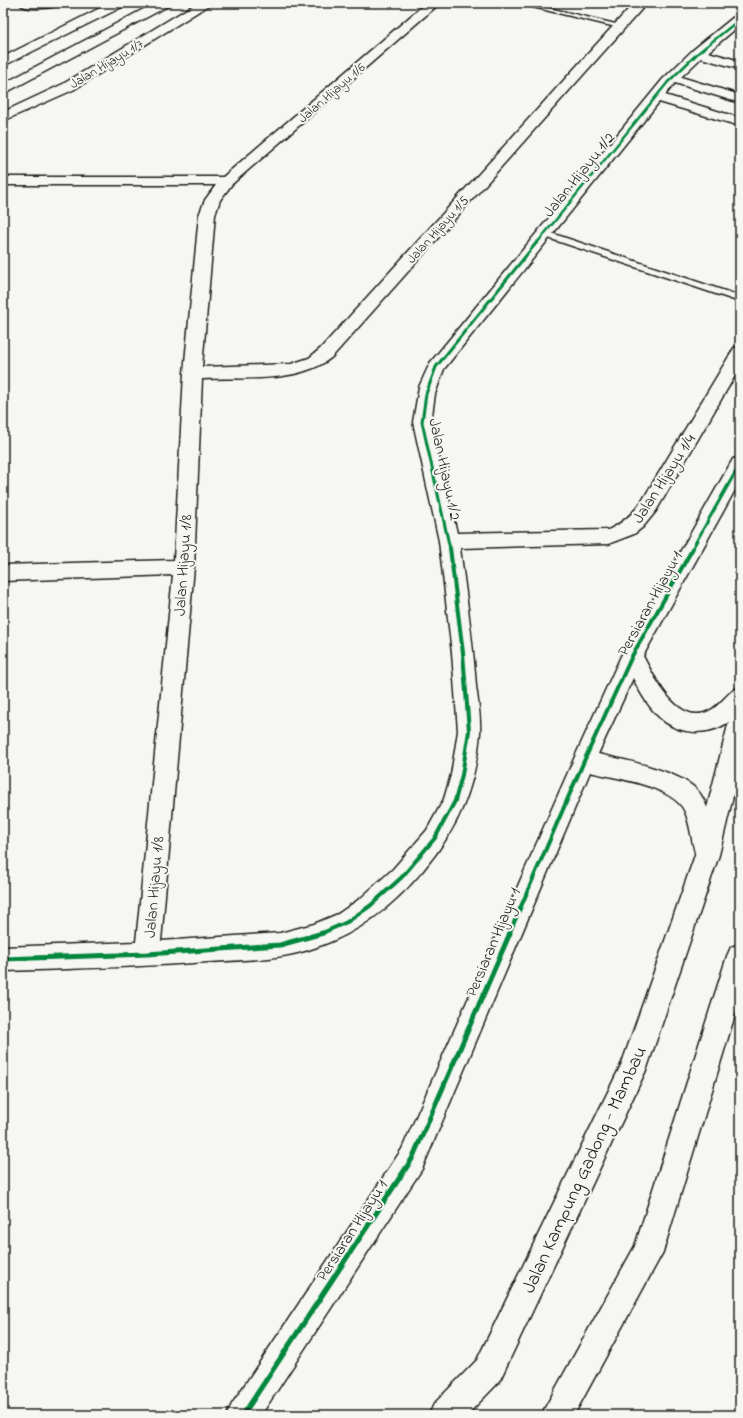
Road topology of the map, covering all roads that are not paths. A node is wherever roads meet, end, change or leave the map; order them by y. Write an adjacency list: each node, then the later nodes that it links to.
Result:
1 (24, 3): 2 (street)
2 (52, 3)
3 (120, 3): 12 (street)
4 (164, 3): 16 (street)
5 (206, 3): 19 (street, Jalan Hijayu 1/7)
6 (434, 3): 21 (street, Jalan Hijayu 1/6)
7 (519, 3): 10 (lane)
8 (641, 3): 10 (street, Jalan Hijayu 1/5)
9 (740, 19): 11 (street, Jalan Hijayu 1/2)
10 (620, 26): 26 (street, Jalan Hijayu 1/5)
11 (698, 53): 13 (street); 14 (street, Jalan Hijayu 1/2)
12 (3, 62)
13 (740, 65)
14 (677, 74): 15 (street); 17 (street, Jalan Hijayu 1/2); 18 (street)
15 (740, 86)
16 (3, 90)
17 (656, 96): 20 (street); 23 (street, Jalan Hijayu 1/2)
18 (740, 99)
19 (3, 117)
20 (740, 122)
21 (227, 181): 22 (street); 26 (street, Jalan Hijayu 1/8)
22 (4, 186)
23 (545, 234): 24 (lane); 28 (street, Jalan Hijayu 1/2)
24 (740, 299)
25 (740, 352): 28 (street, Jalan Hijayu 1/4)
26 (193, 373): 29 (street, Jalan Hijayu 1/8)
27 (740, 464): 31 (street, Persiaran Hijayu 1)
28 (449, 541): 36 (street, Jalan Hijayu 1/2)
29 (184, 567): 30 (street); 36 (street, Jalan Hijayu 1/8)
30 (3, 573)
31 (632, 656): 32 (street); 34 (street, Persiaran Hijayu 1)
32 (740, 696)
33 (740, 721): 35 (street, Jalan Kampung Gadong - Mambau)
34 (584, 761): 35 (street); 39 (street, Persiaran Hijayu 1)
35 (707, 856): 40 (street, Jalan Kampung Gadong - Mambau)
36 (147, 954): 38 (street, Jalan Hijayu 1/2)
37 (740, 956): 41 (street)
38 (3, 959)
39 (243, 1415)
40 (445, 1415)
41 (557, 1415)

